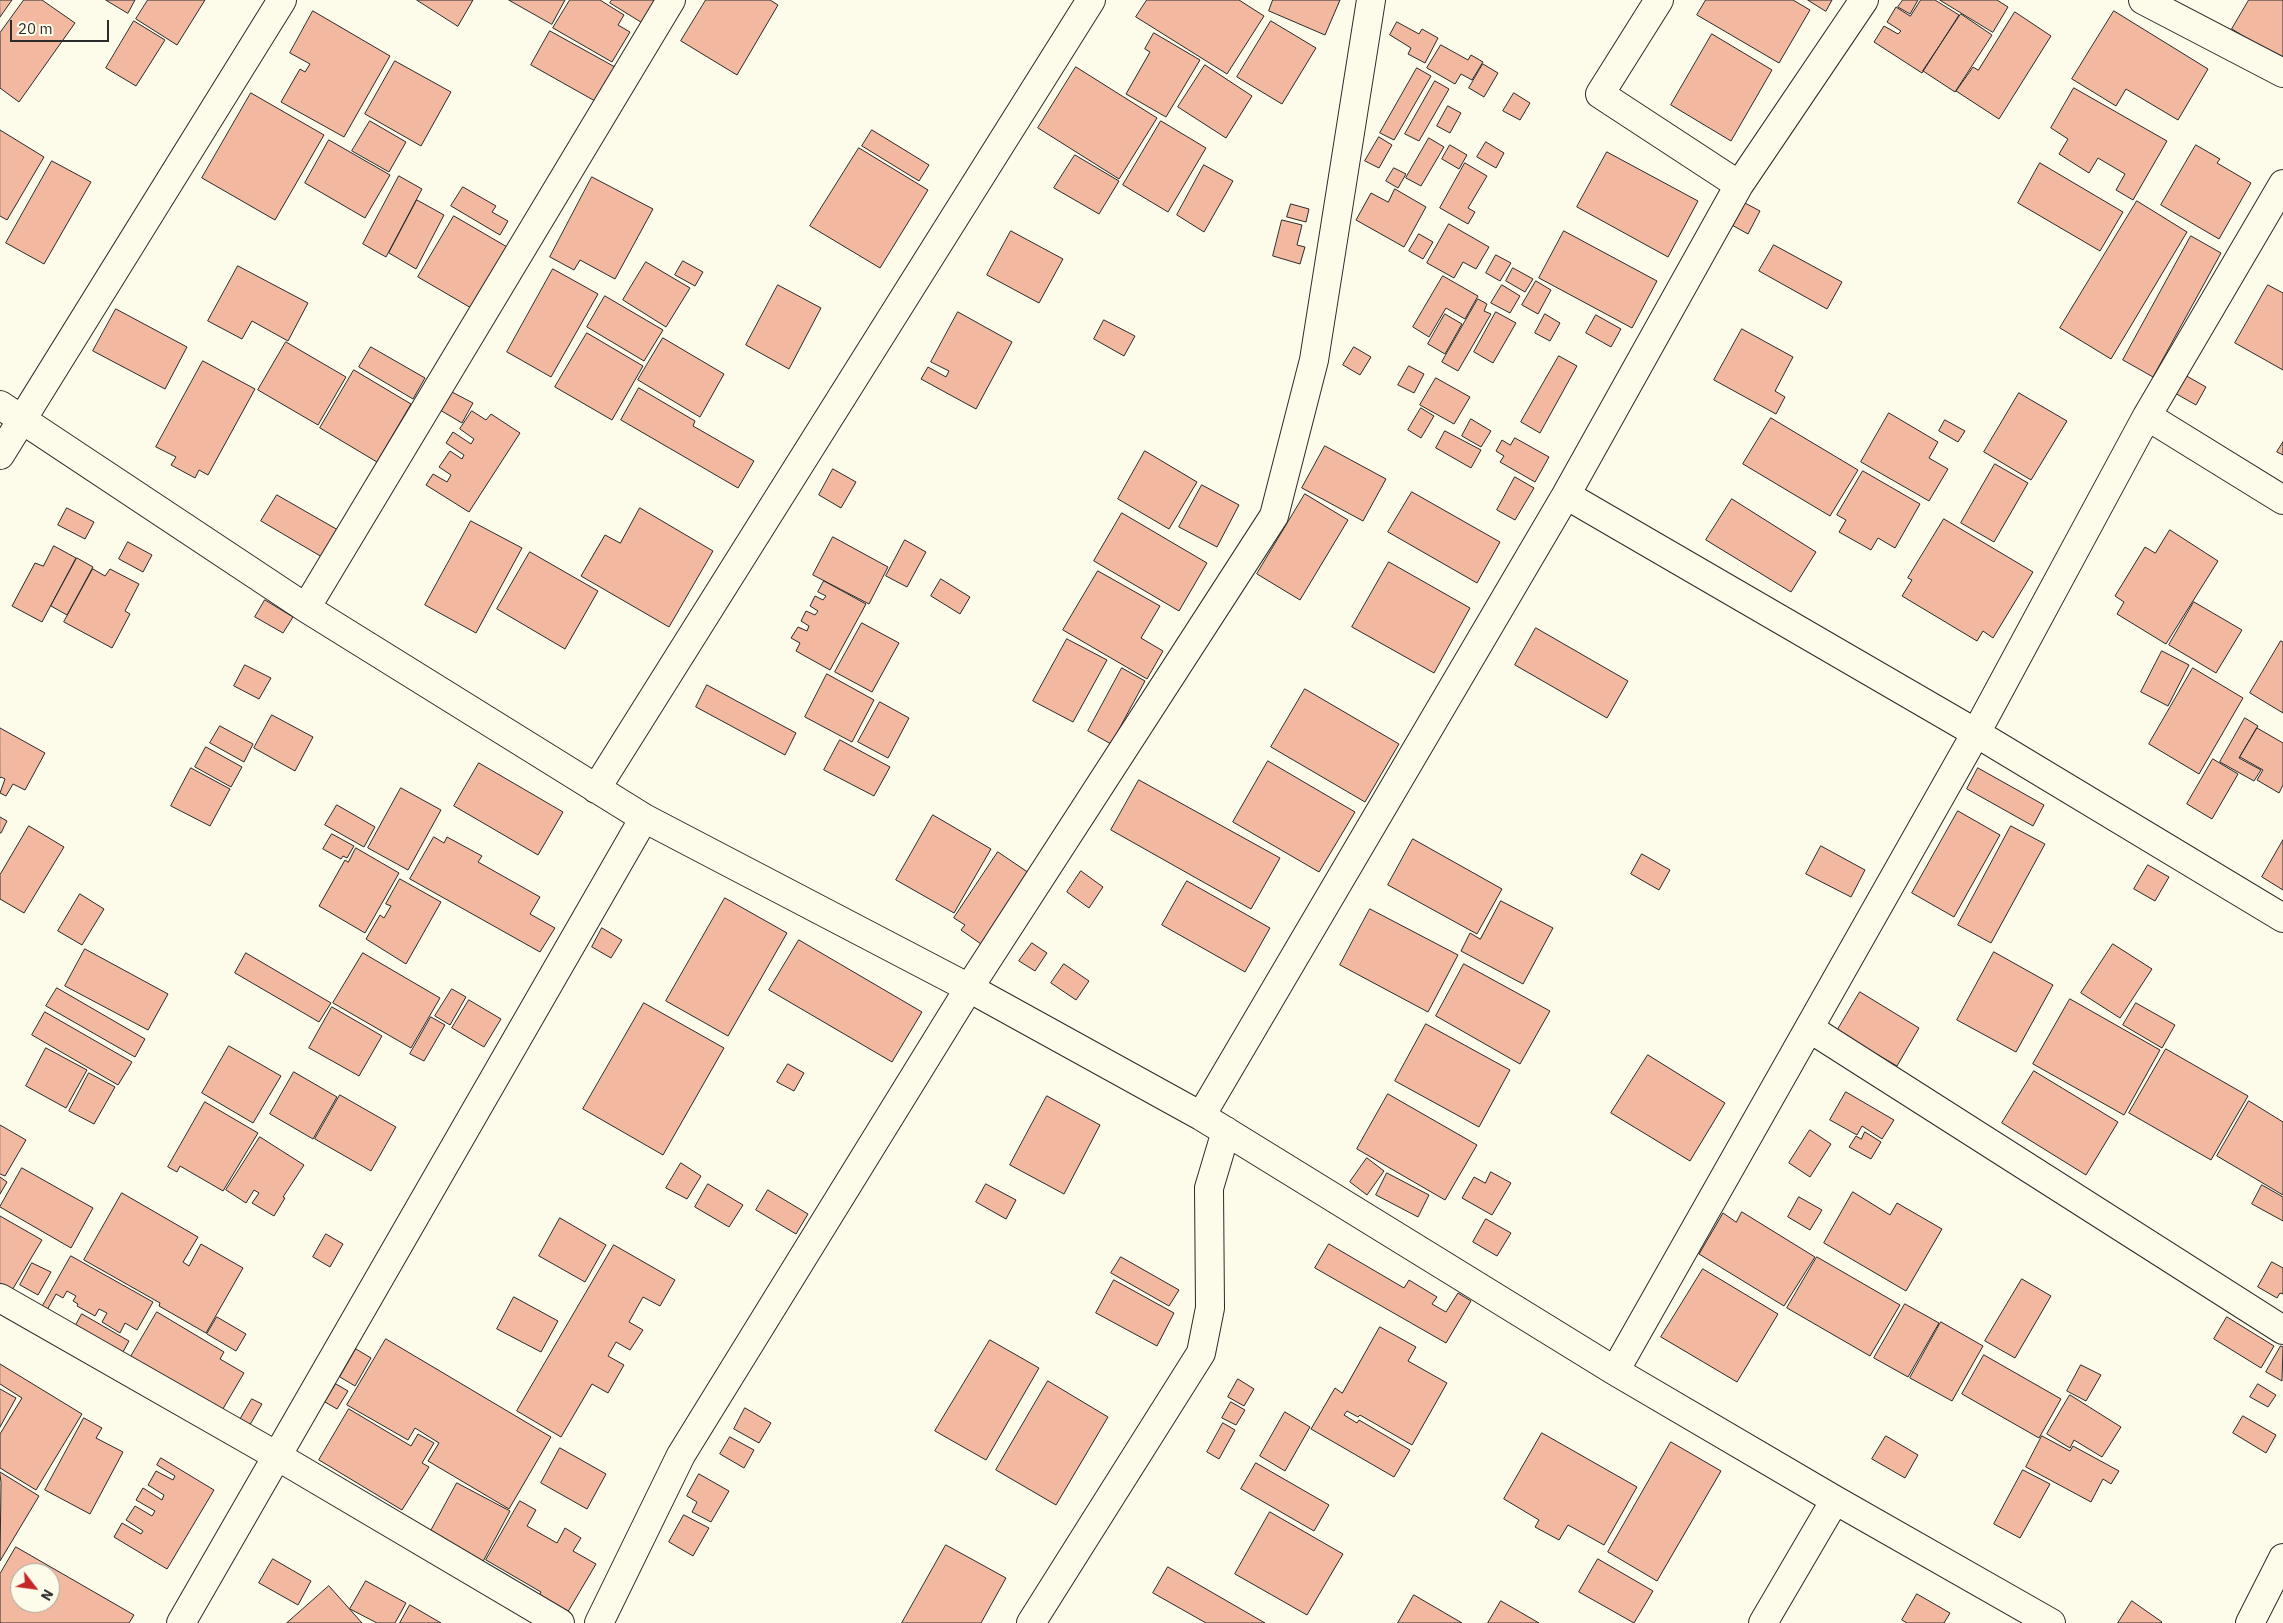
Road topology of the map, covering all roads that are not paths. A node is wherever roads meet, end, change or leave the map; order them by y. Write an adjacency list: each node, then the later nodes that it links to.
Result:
1 (282, 0): 11 (street)
2 (671, 0): 16 (street)
3 (1091, 0): 18 (street)
4 (1371, 0): 21 (street)
5 (1659, 0): 10 (street)
6 (1864, 0): 10 (street)
7 (2143, 0): 8 (street)
8 (2283, 73)
9 (2283, 184): 12 (street)
10 (1739, 185): 14 (street)
11 (11, 412): 13 (street); 16 (street)
12 (2147, 416): 15 (street); 17 (street)
13 (0, 455)
14 (1566, 494): 17 (street); 23 (street)
15 (2283, 500)
16 (306, 608): 18 (street)
17 (1976, 733): 20 (street); 22 (street)
18 (596, 789): 19 (street)
19 (644, 818): 21 (street); 28 (street)
20 (2283, 918)
21 (969, 988): 23 (street); 33 (street)
22 (1809, 1028): 26 (street); 27 (street)
23 (1201, 1116): 24 (street)
24 (1226, 1131): 27 (street); 34 (street)
25 (0, 1298): 28 (street)
26 (2283, 1330)
27 (1615, 1371): 29 (street)
28 (277, 1456): 31 (street); 32 (street)
29 (1835, 1500): 35 (street); 36 (street)
30 (2283, 1558): 37 (street)
31 (181, 1623)
32 (560, 1623)
33 (599, 1623)
34 (1032, 1623)
35 (1763, 1623)
36 (2051, 1623)
37 (2250, 1623)

